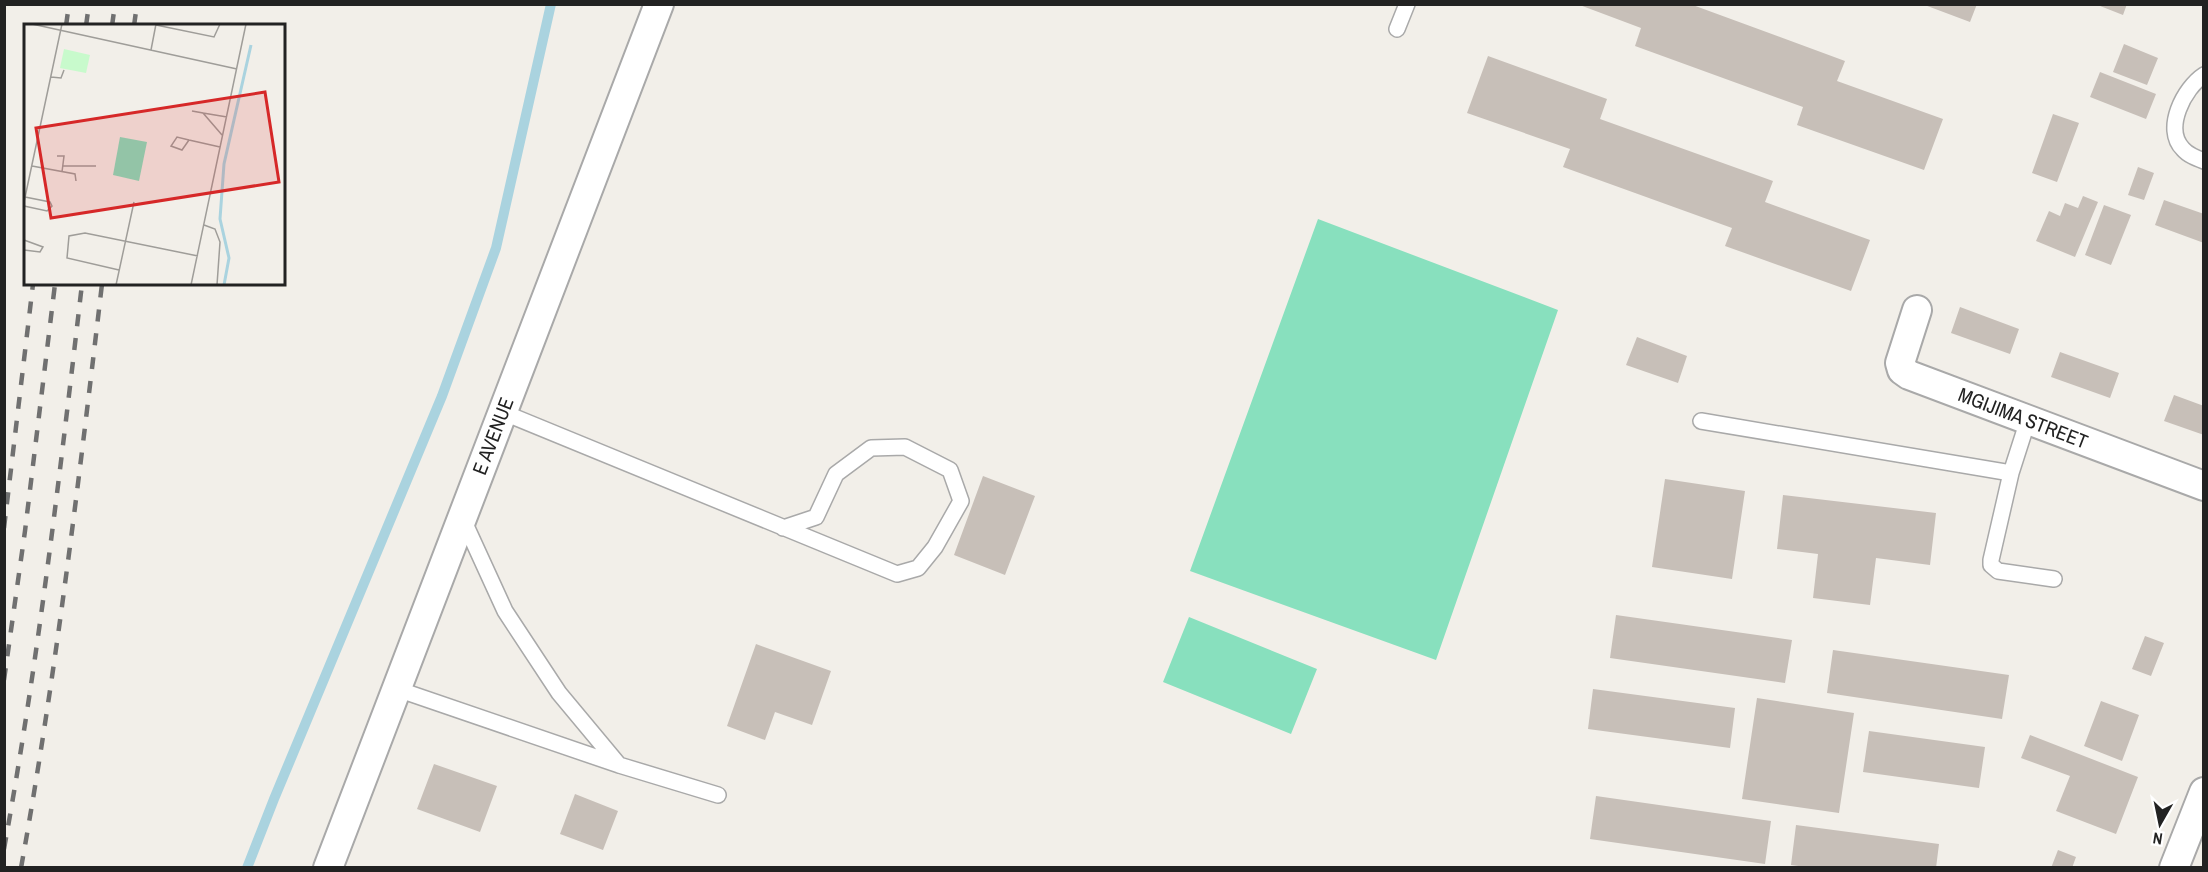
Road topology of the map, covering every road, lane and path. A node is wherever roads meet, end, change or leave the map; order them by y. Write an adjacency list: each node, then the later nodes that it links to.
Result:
1 (658, 4): 7 (street, E AVENUE)
2 (1407, 4): 3 (lane)
3 (1397, 29)
4 (2204, 75): 5 (lane)
5 (2204, 160)
6 (1917, 310): 8 (street, MGIJIMA STREET)
7 (502, 412): 12 (street, E AVENUE); 13 (lane)
8 (2028, 420): 10 (lane); 11 (street, MGIJIMA STREET)
9 (1701, 421): 10 (lane)
10 (2012, 473): 14 (lane)
11 (2204, 486)
12 (462, 517): 15 (street, E AVENUE); 16 (lane)
13 (783, 528): 13 (lane)
14 (2054, 579)
15 (397, 688): 16 (lane); 19 (street, E AVENUE)
16 (619, 765): 18 (lane)
17 (2204, 792): 20 (street)
18 (718, 795)
19 (328, 867)
20 (2174, 867)

